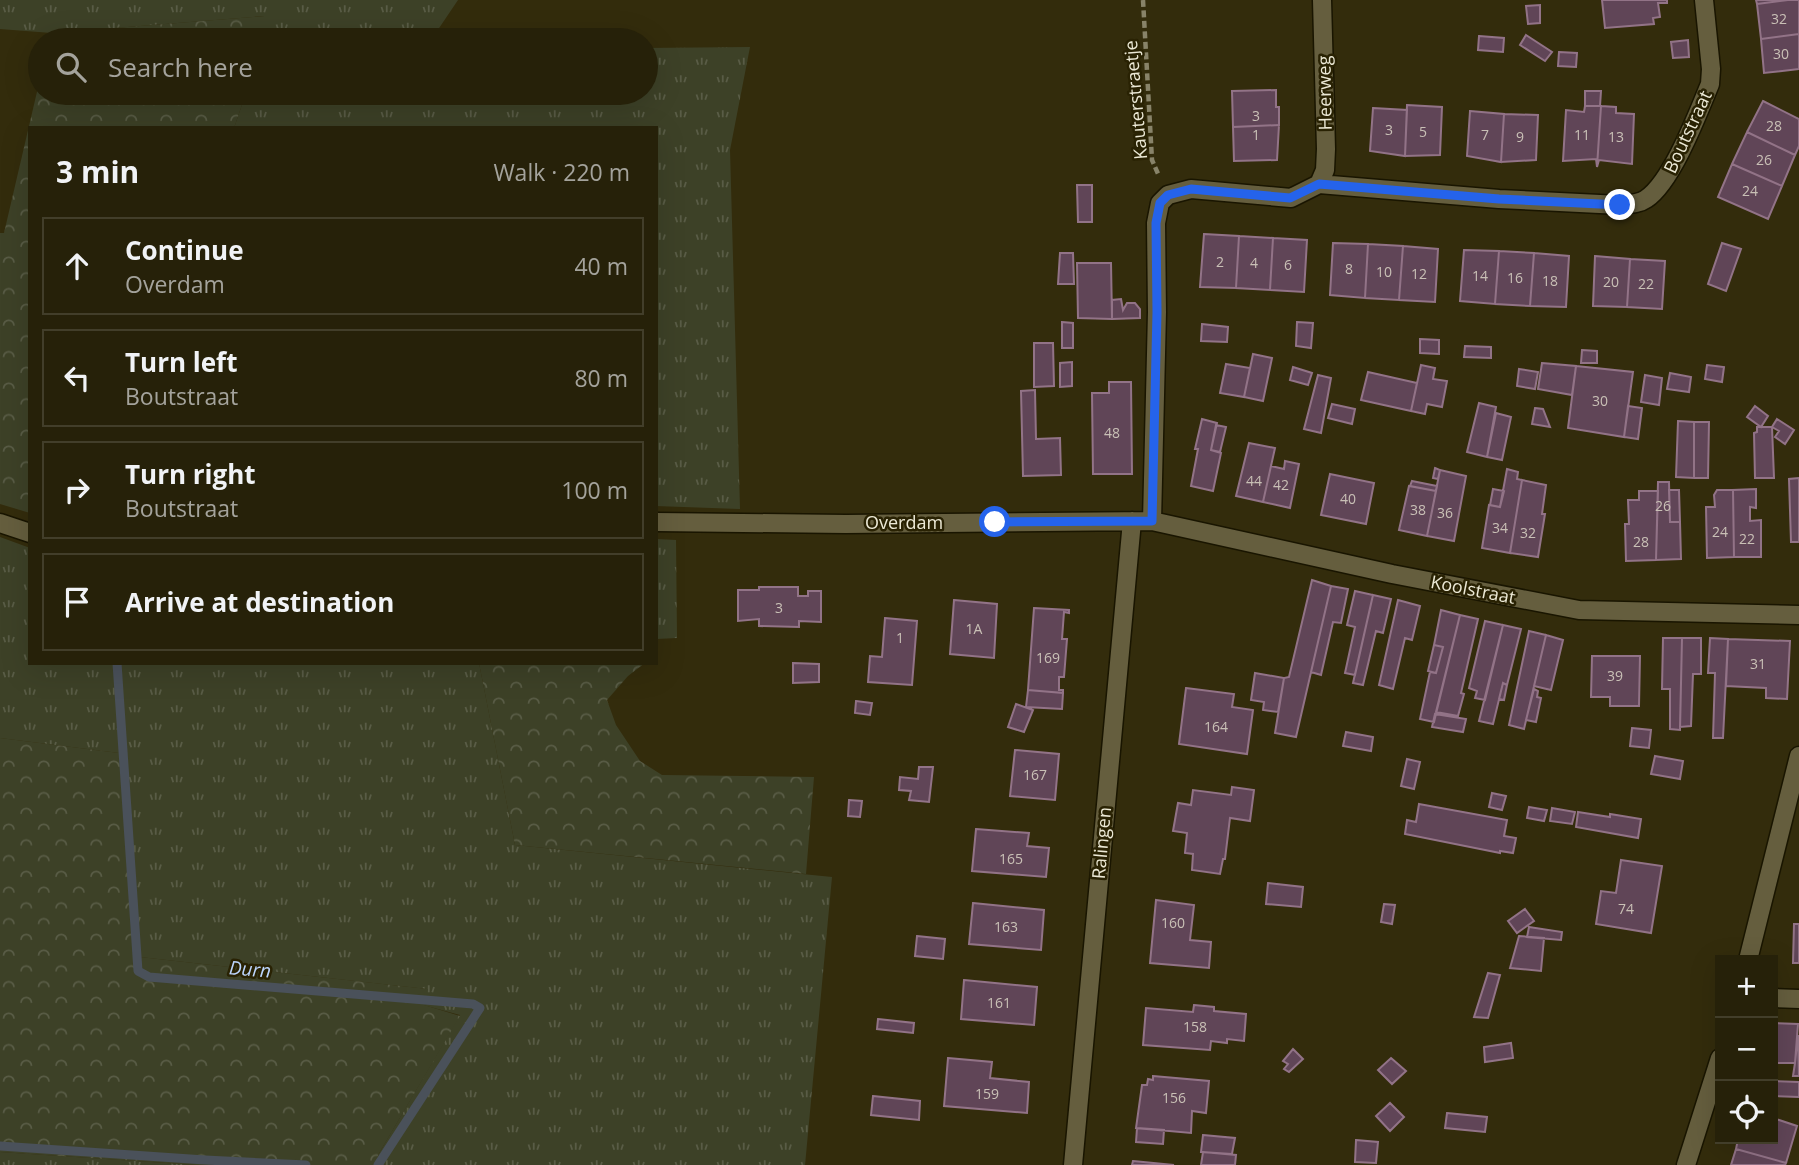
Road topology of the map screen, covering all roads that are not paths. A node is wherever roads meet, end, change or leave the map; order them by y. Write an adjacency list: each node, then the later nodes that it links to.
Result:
1 (1322, 0): 3 (street, Heerweg)
2 (1704, 0): 3 (street, Boutstraat)
3 (1319, 184): 5 (street, Boutstraat)
4 (1132, 521): 5 (street, Overdam); 6 (street, Overdam); 15 (street, Ralingen)
5 (1152, 521): 9 (street, Koolstraat)
6 (658, 522)
7 (0, 523): 8 (street)
8 (28, 532)
9 (1799, 615)
10 (1799, 756): 11 (street)
11 (1749, 955)
12 (1778, 998): 13 (street)
13 (1799, 999)
14 (1715, 1074): 16 (street)
15 (1073, 1165)
16 (1686, 1165)

